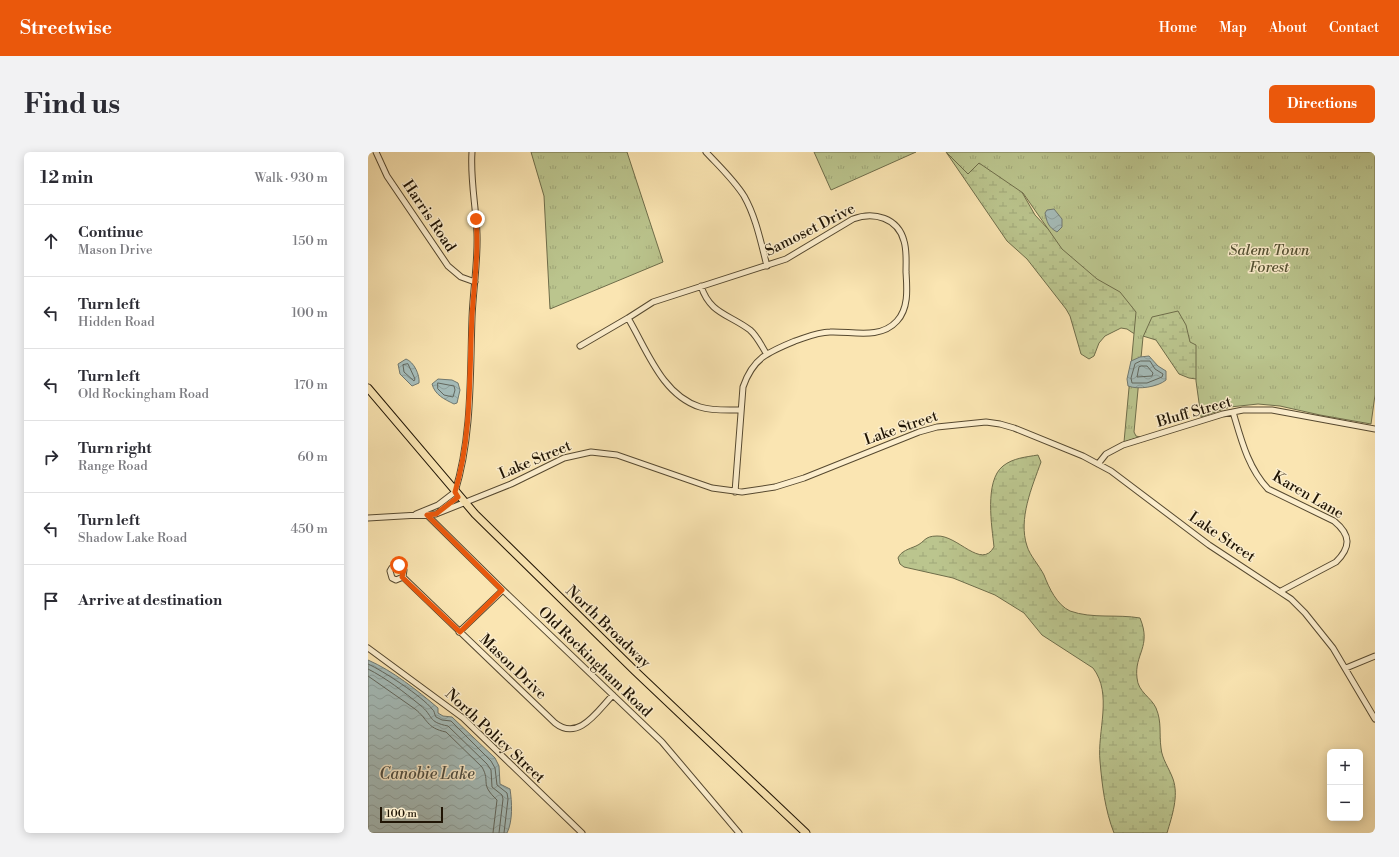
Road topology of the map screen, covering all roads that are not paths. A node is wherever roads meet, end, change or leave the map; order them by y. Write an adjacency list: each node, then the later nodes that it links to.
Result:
1 (376, 152): 5 (street, Harris Road)
2 (472, 152): 5 (street)
3 (706, 152): 4 (street)
4 (767, 266): 6 (street, Samoset Drive); 9 (street, Samoset Drive)
5 (475, 282): 16 (street)
6 (701, 286): 7 (street, Samoset Drive); 9 (street)
7 (628, 318): 8 (street, Samoset Drive); 11 (street)
8 (580, 346)
9 (766, 353): 11 (street, Samoset Drive)
10 (368, 388): 16 (main road, North Broadway)
11 (740, 410): 15 (street, Samoset Drive)
12 (1233, 412): 13 (street, Bluff Street); 14 (street, Bluff Street); 24 (street, Karen Lane)
13 (1375, 429)
14 (1098, 464): 15 (street, Lake Street); 24 (street, Lake Street)
15 (735, 492): 17 (street, Lake Street)
16 (457, 494): 17 (main road, North Broadway); 18 (street); 19 (street)
17 (464, 503): 19 (street, Lake Street); 33 (main road, North Broadway)
18 (415, 514): 20 (street, Lake Street); 21 (street)
19 (436, 514): 20 (street, Lake Street)
20 (427, 515): 23 (street, Old Rockingham Road)
21 (368, 518)
22 (402, 577): 25 (street, Mason Drive)
23 (502, 590): 25 (street); 29 (street, Old Rockingham Road)
24 (1281, 591): 28 (street, Lake Street)
25 (460, 632): 29 (street, Mason Drive)
26 (368, 648): 31 (street, North Policy Street)
27 (1375, 656): 28 (street)
28 (1346, 668): 30 (street, Lake Street)
29 (613, 695): 32 (street, Old Rockingham Road)
30 (1375, 719)
31 (582, 833)
32 (739, 833)
33 (806, 833)

